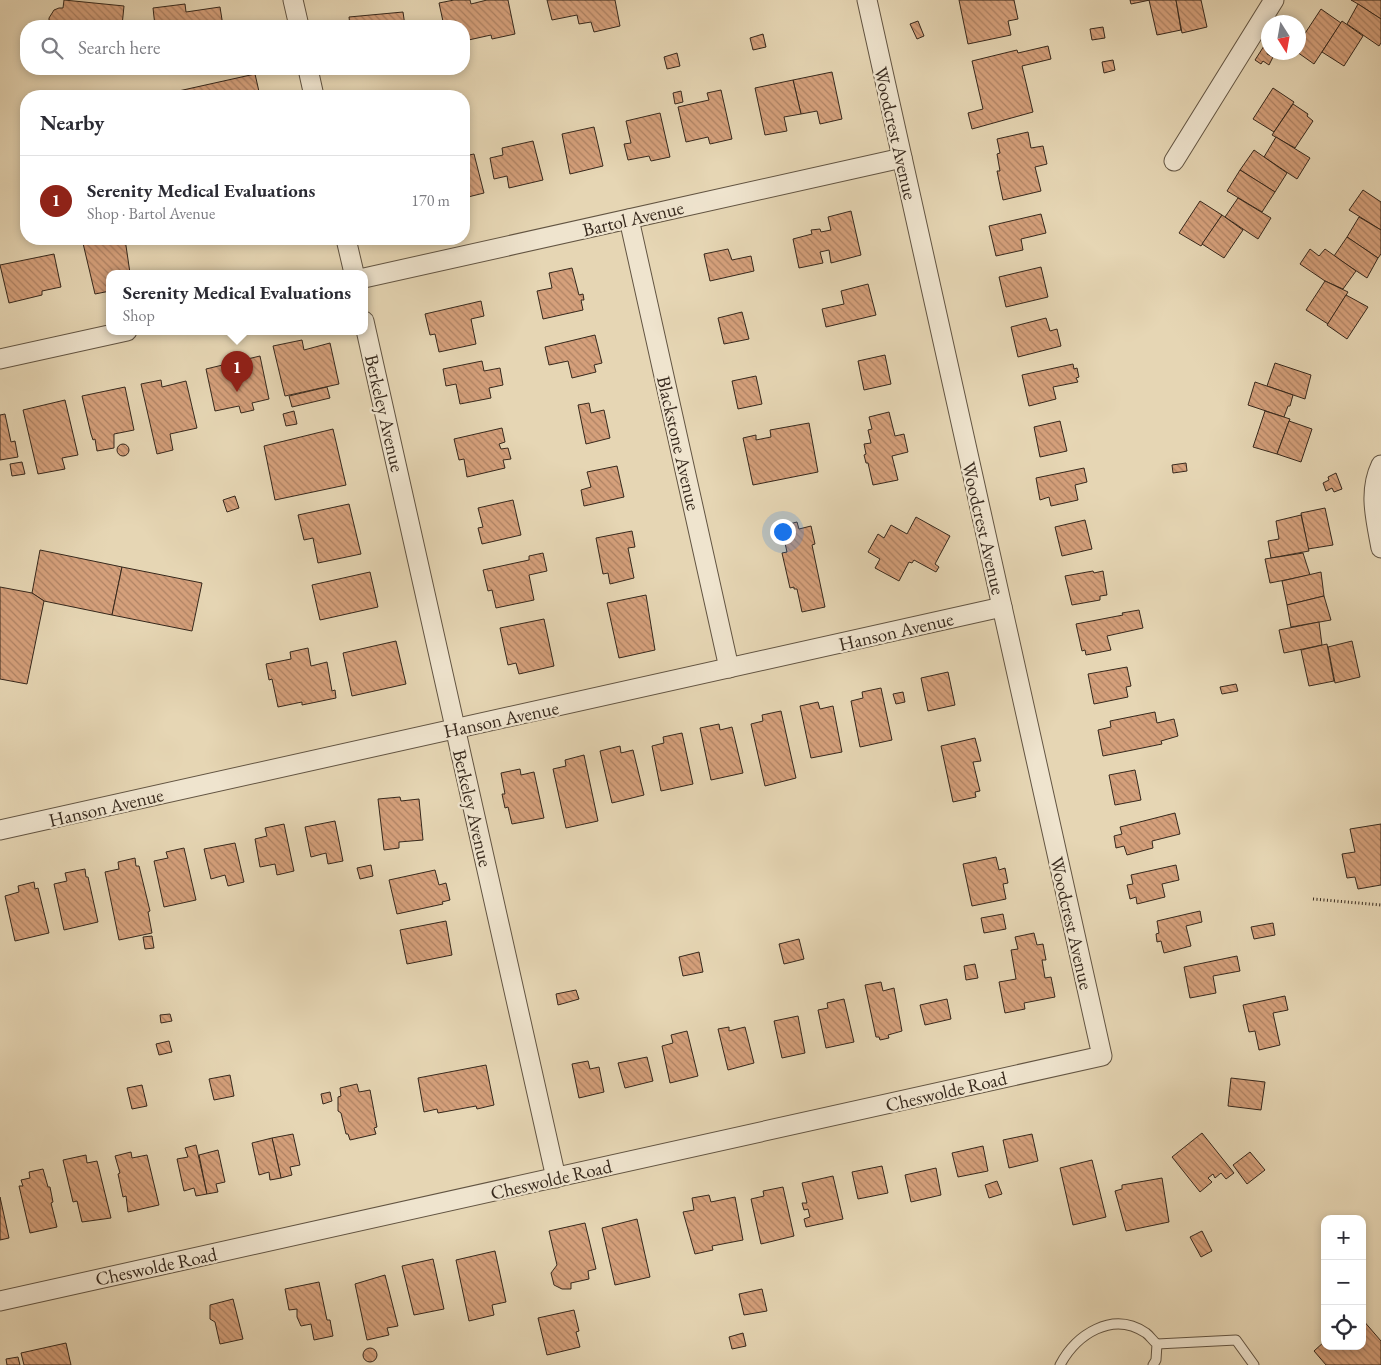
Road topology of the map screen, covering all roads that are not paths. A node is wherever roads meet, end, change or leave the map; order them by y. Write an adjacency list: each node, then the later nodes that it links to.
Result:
1 (293, 0): 4 (street)
2 (867, 0): 7 (street, Woodcrest Avenue)
3 (1274, 0): 8 (street)
4 (298, 20)
5 (309, 75): 6 (street)
6 (313, 90)
7 (902, 158): 9 (street, Bartol Avenue); 18 (street, Woodcrest Avenue)
8 (1174, 161)
9 (629, 219): 12 (street, Bartol Avenue); 19 (street, Blackstone Avenue)
10 (347, 245): 11 (street)
11 (353, 270)
12 (368, 277)
13 (109, 335): 15 (street)
14 (367, 335): 20 (street, Berkeley Avenue)
15 (0, 359)
16 (1381, 465): 17 (street)
17 (1381, 548)
18 (1002, 607): 19 (street, Hanson Avenue); 22 (street, Woodcrest Avenue)
19 (729, 668): 20 (street, Hanson Avenue)
20 (455, 729): 21 (street, Hanson Avenue); 23 (street, Berkeley Avenue)
21 (0, 830)
22 (1102, 1056): 23 (street, Cheswolde Road)
23 (556, 1178): 24 (street, Cheswolde Road)
24 (0, 1301)
25 (1157, 1344): 26 (lane); 27 (lane); 28 (lane)
26 (1060, 1365)
27 (1154, 1365)
28 (1254, 1365)

